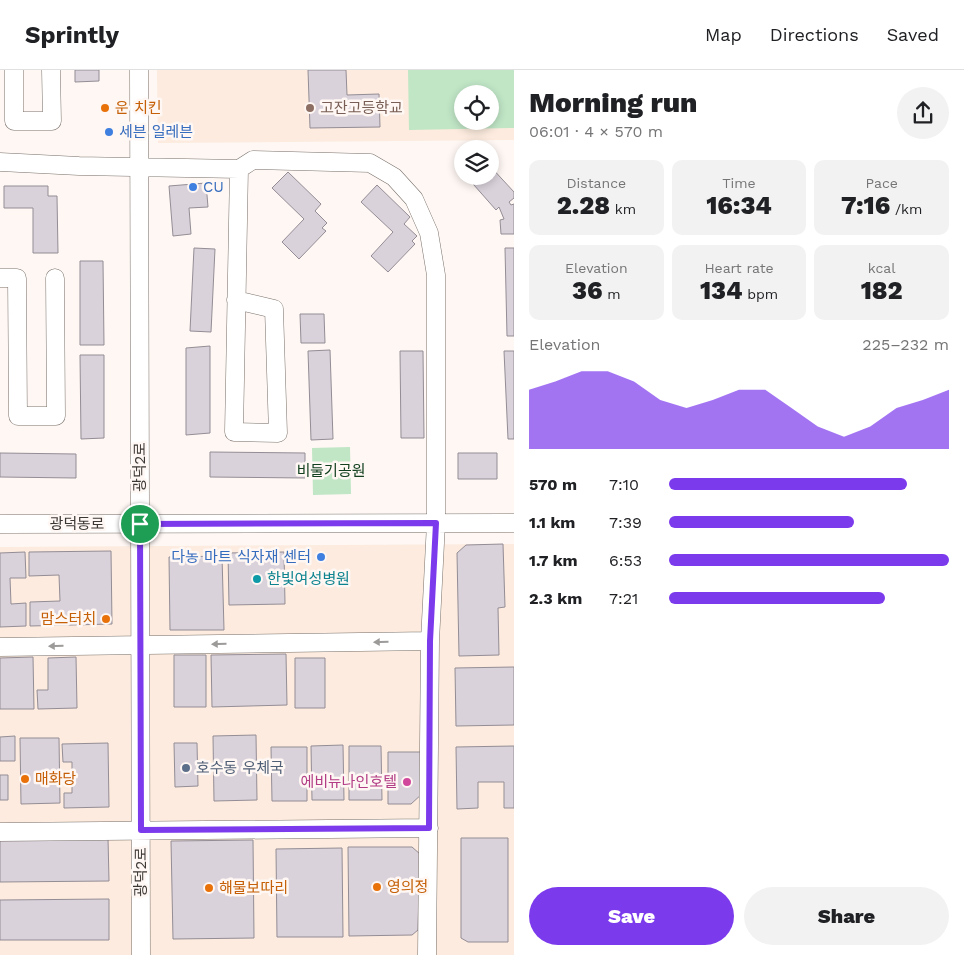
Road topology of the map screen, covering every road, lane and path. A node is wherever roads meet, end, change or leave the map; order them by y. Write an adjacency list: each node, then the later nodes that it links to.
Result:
1 (51, 70): 3 (street)
2 (139, 70): 5 (street, 광덕2로)
3 (9, 77)
4 (0, 162): 5 (street)
5 (140, 168): 6 (street); 13 (street, 광덕2로)
6 (239, 169): 9 (street); 10 (street)
7 (0, 278): 8 (street)
8 (55, 278)
9 (236, 300): 9 (street)
10 (436, 523): 11 (street, 광덕동로); 13 (street, 광덕동로); 14 (street)
11 (514, 523)
12 (0, 524): 13 (street, 광덕동로)
13 (140, 524): 15 (street, 광덕2로)
14 (430, 641): 15 (street, one-way to 15); 17 (street)
15 (141, 645): 16 (street, one-way to 16); 18 (street, 광덕2로)
16 (0, 647)
17 (429, 828): 18 (street); 21 (street)
18 (141, 830): 19 (street); 20 (street, 광덕2로)
19 (0, 832)
20 (141, 955)
21 (427, 955)

